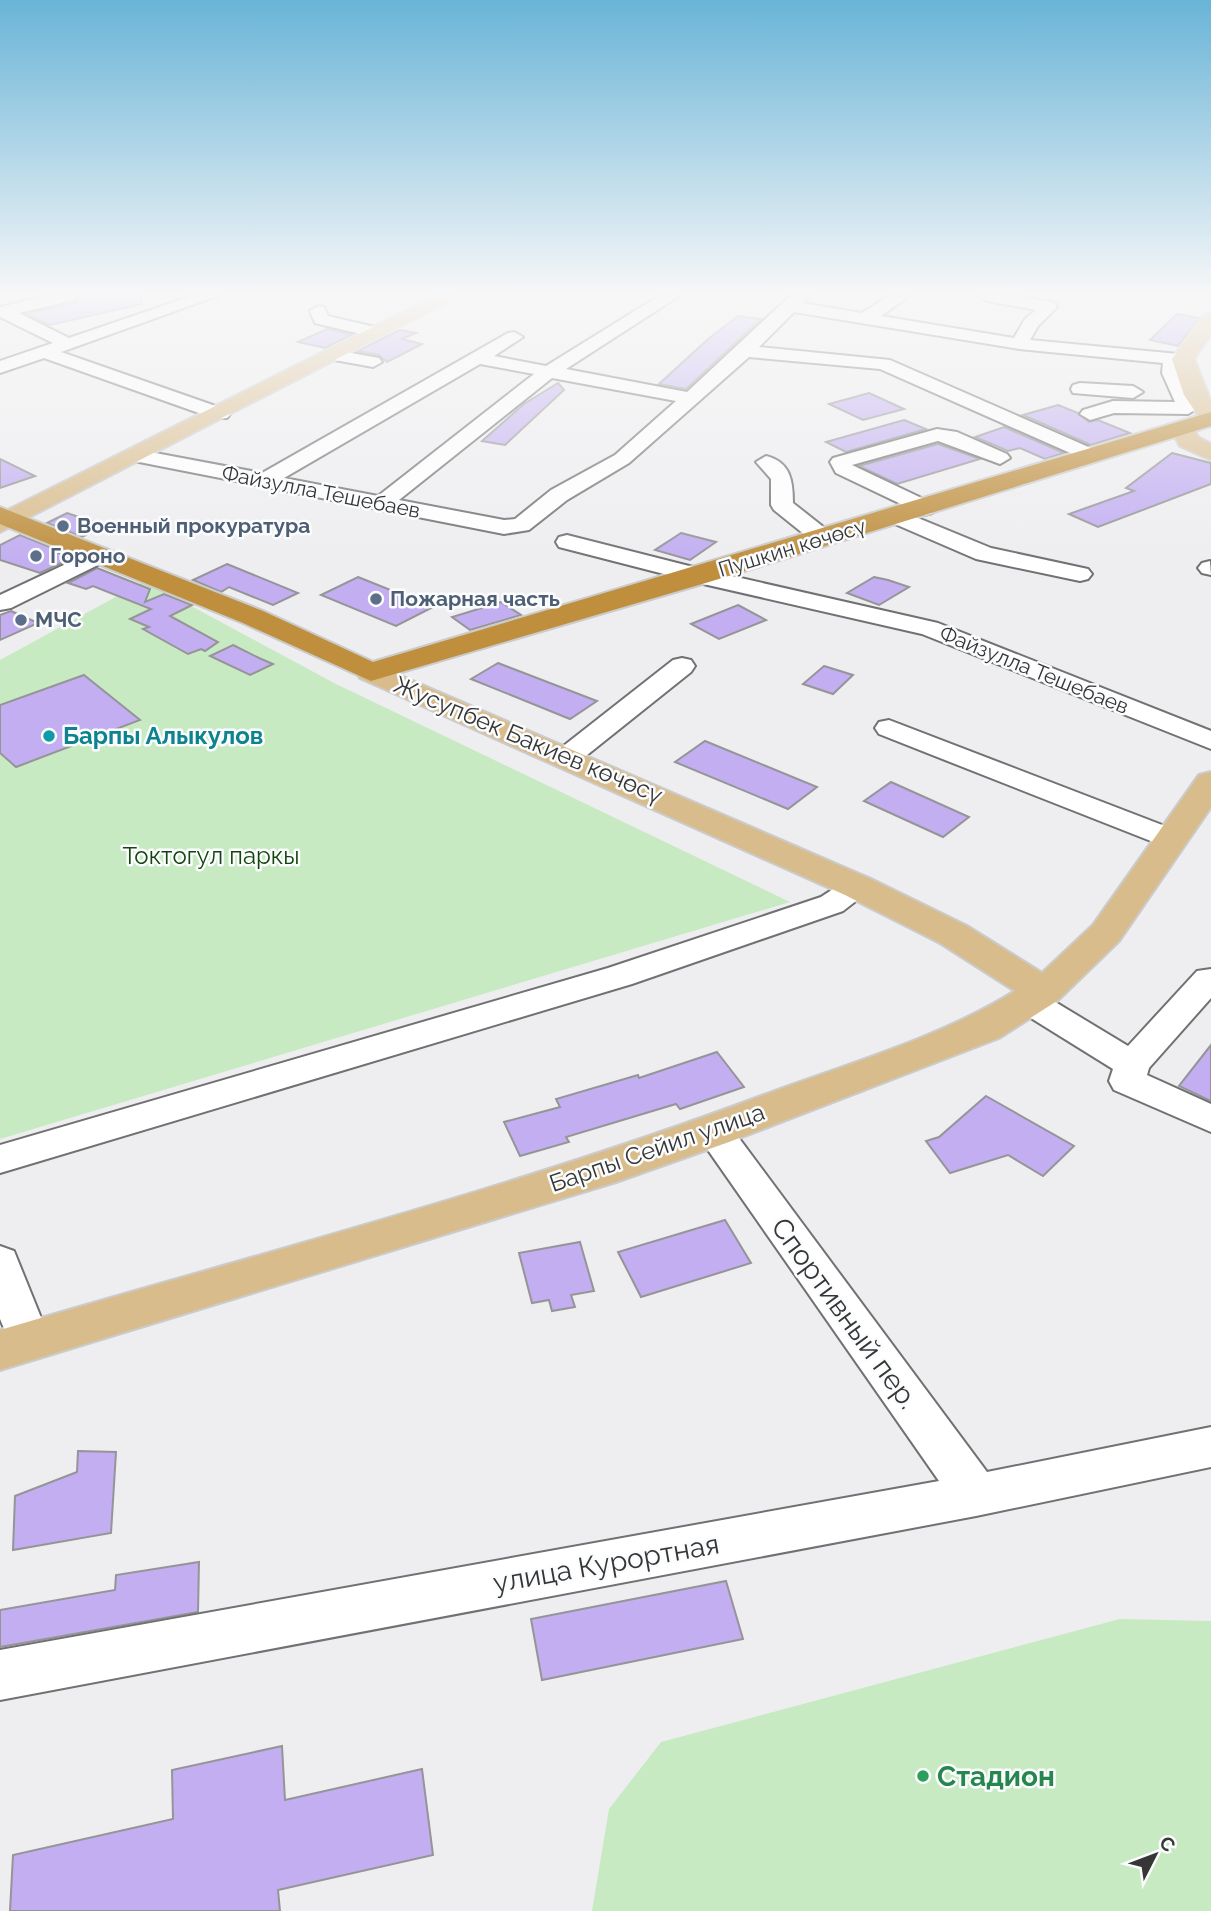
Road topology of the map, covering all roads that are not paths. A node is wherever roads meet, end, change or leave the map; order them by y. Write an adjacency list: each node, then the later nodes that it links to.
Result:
1 (134, 385): 12 (street)
2 (276, 385): 12 (main road)
3 (431, 385): 21 (street)
4 (532, 385): 22 (street)
5 (617, 385): 11 (street)
6 (705, 385): 11 (street)
7 (932, 385): 18 (street)
8 (1185, 385): 10 (main road)
9 (1080, 389): 10 (street)
10 (1188, 395): 13 (street); 14 (main road)
11 (690, 398): 22 (street, Файзулла Тешебаев)
12 (220, 414): 17 (main road)
13 (1090, 414)
14 (1211, 419): 15 (highway, Пушкин көчөсү)
15 (1182, 428): 16 (main road); 18 (highway, Пушкин көчөсү)
16 (1211, 453)
17 (134, 455): 21 (street, Файзулла Тешебаев); 25 (main road)
18 (1093, 456): 23 (highway, Пушкин көчөсү)
19 (1000, 457): 23 (street)
20 (766, 462): 26 (street)
21 (262, 482): 22 (street, Файзулла Тешебаев)
22 (381, 504)
23 (924, 508): 24 (highway, Пушкин көчөсү)
24 (896, 516): 26 (highway, Пушкин көчөсү); 29 (street)
25 (3, 519): 28 (highway, Жусупбек Бакиев көчөсү)
26 (823, 538): 30 (highway, Пушкин көчөсү)
27 (567, 542): 30 (street, Файзулла Тешебаев)
28 (100, 555): 31 (street); 33 (highway, Жусупбек Бакиев көчөсү)
29 (1080, 575)
30 (699, 576): 33 (highway, Пушкин көчөсү); 35 (street, Файзулла Тешебаев)
31 (2, 603)
32 (682, 666): 36 (street)
33 (371, 672): 36 (main road, Жусупбек Бакиев көчөсү)
34 (889, 728): 38 (street)
35 (1211, 741)
36 (567, 757): 39 (main road, Жусупбек Бакиев көчөсү)
37 (1211, 782): 38 (main road, Барпы Сейил улица)
38 (1172, 839): 41 (main road, Барпы Сейил улица)
39 (858, 887): 41 (main road, Жусупбек Бакиев көчөсү); 45 (street)
40 (1209, 979): 42 (street)
41 (1037, 997): 42 (street); 44 (main road, Барпы Сейил улица)
42 (1132, 1064): 43 (street)
43 (1211, 1119)
44 (714, 1131): 47 (main road, Барпы Сейил улица); 49 (street, Спортивный пер.)
45 (0, 1158)
46 (0, 1262): 47 (street)
47 (15, 1345)
48 (1211, 1447): 49 (street, улица Курортная)
49 (976, 1494): 50 (street, улица Курортная)
50 (0, 1675)

